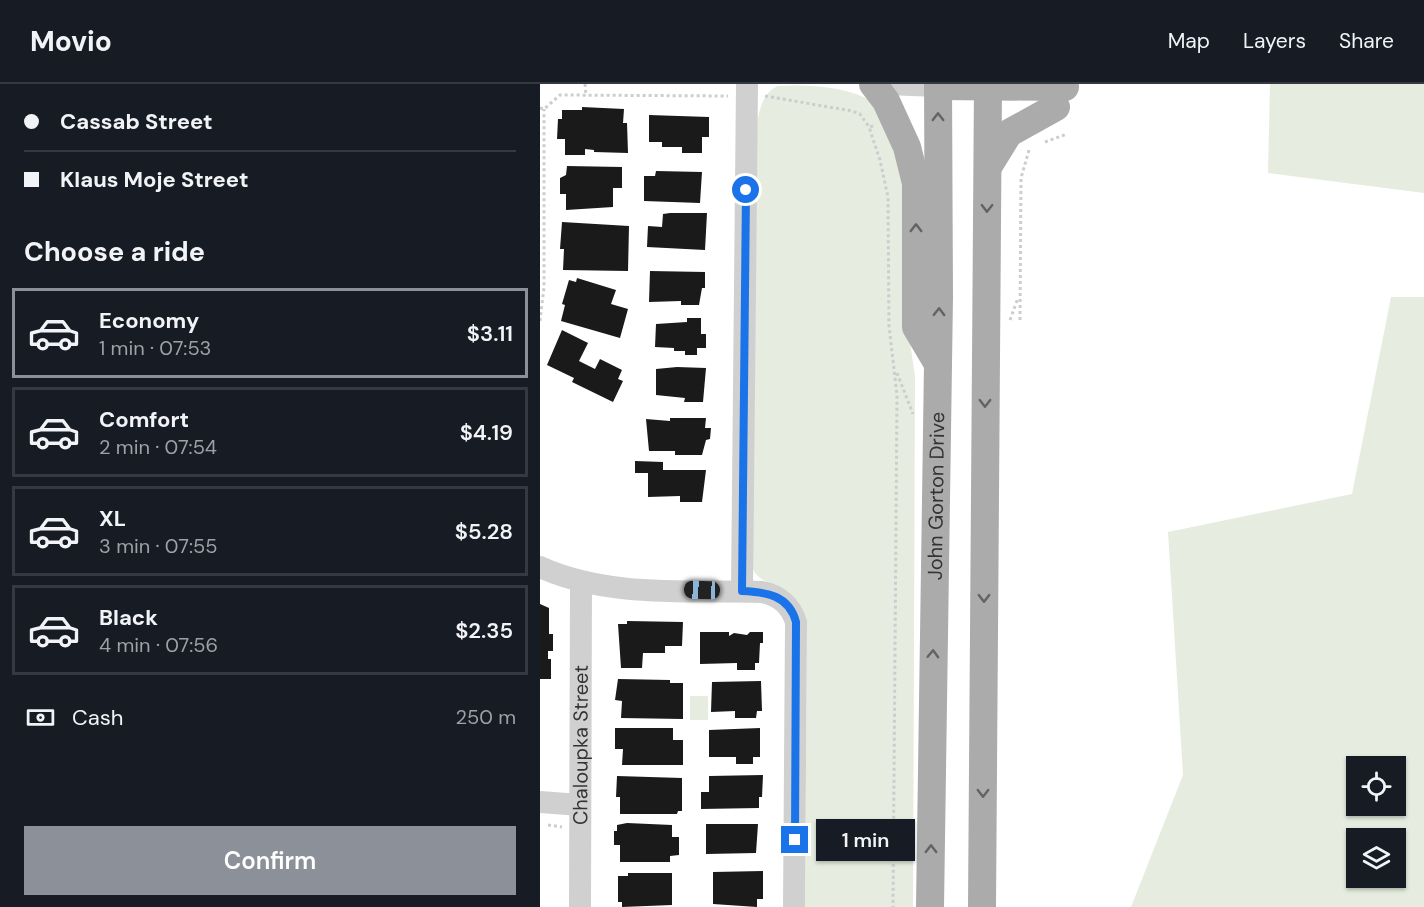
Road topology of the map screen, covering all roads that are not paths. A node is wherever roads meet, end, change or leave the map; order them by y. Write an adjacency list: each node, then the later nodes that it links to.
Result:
1 (873, 84): 7 (main road, one-way to 1)
2 (886, 84): 3 (street)
3 (938, 85): 4 (main road); 7 (main road, John Gorton Drive, one-way to 3)
4 (988, 85): 6 (main road); 6 (main road)
5 (747, 90): 10 (street)
6 (988, 167): 16 (main road, one-way to 16)
7 (938, 364): 15 (main road, John Gorton Drive, one-way to 7)
8 (540, 567): 9 (street)
9 (581, 583): 10 (street); 12 (street, Chaloupka Street)
10 (742, 591): 14 (street)
11 (540, 802): 12 (street)
12 (580, 805): 13 (street, Chaloupka Street)
13 (580, 907)
14 (794, 907)
15 (930, 907)
16 (982, 907)

